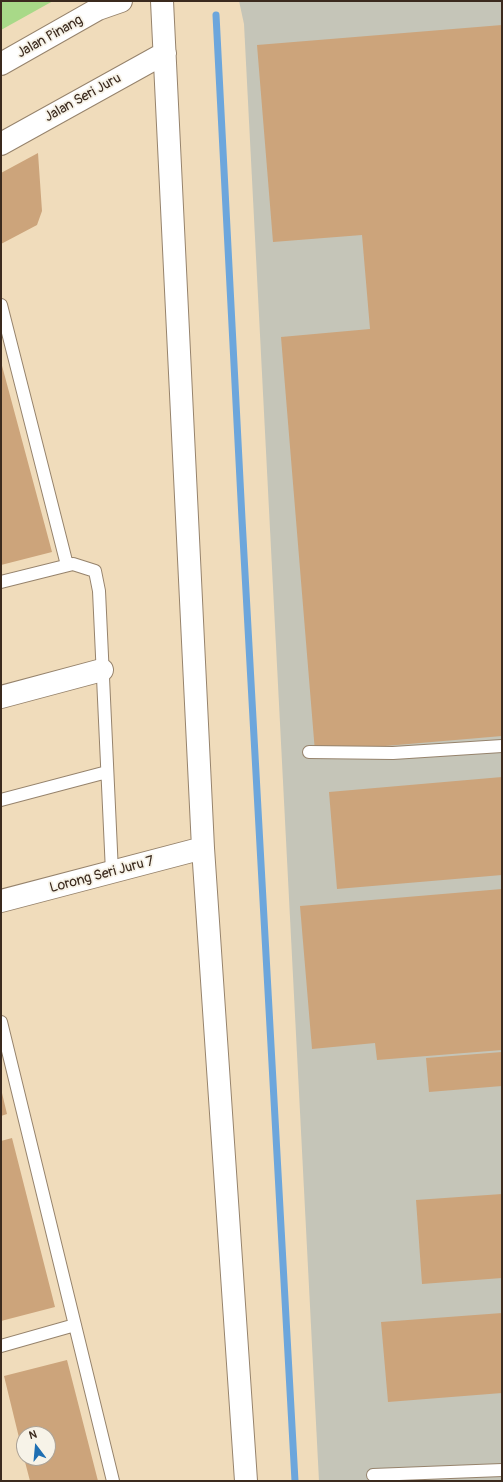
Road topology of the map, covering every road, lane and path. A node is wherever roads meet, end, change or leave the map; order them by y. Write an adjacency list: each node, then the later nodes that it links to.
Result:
1 (121, 1): 4 (street, Jalan Pinang)
2 (162, 1): 3 (street)
3 (165, 53): 5 (street, Jalan Seri Juru); 15 (street)
4 (1, 64)
5 (1, 144)
6 (1, 305): 7 (lane)
7 (67, 565): 8 (lane); 9 (lane)
8 (1, 582)
9 (102, 670): 10 (street); 13 (lane)
10 (1, 697)
11 (502, 746): 12 (lane)
12 (309, 752)
13 (107, 772): 14 (lane); 16 (lane)
14 (1, 800)
15 (203, 848): 16 (street, Lorong Seri Juru 7); 24 (street)
16 (112, 872): 17 (street, Lorong Seri Juru 7)
17 (1, 901)
18 (1, 1022): 19 (lane)
19 (75, 1325): 20 (lane); 23 (lane)
20 (1, 1346)
21 (502, 1470): 22 (lane)
22 (373, 1475)
23 (113, 1481)
24 (246, 1481)

